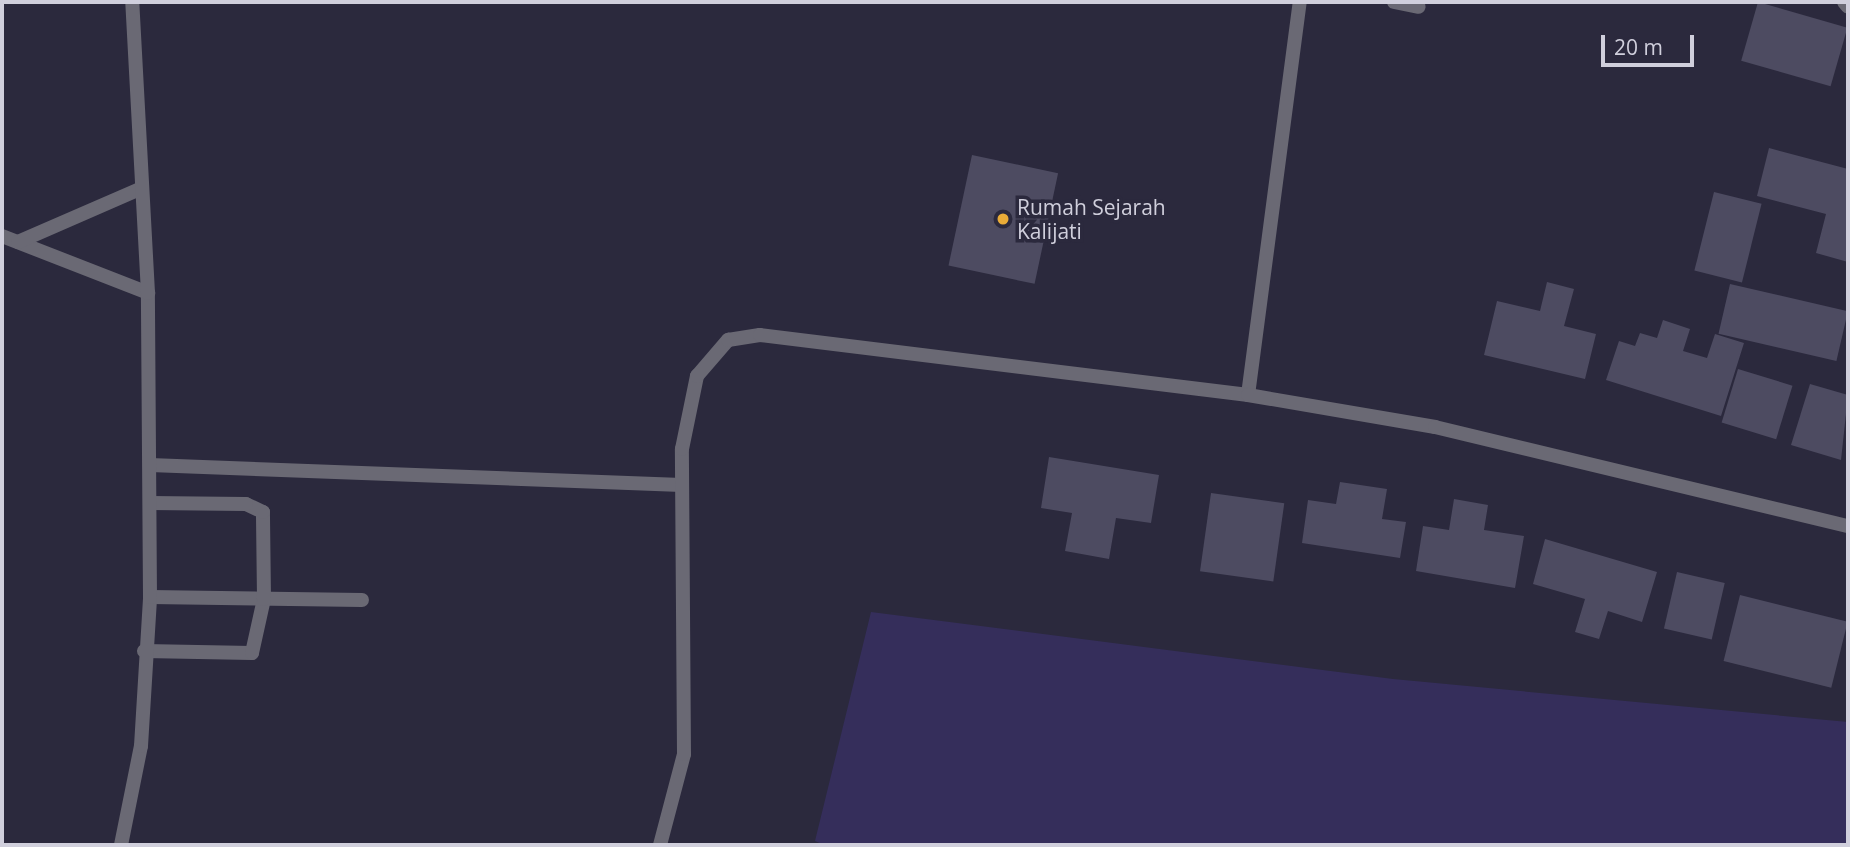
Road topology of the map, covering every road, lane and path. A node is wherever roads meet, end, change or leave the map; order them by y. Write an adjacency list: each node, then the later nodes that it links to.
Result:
1 (132, 2): 7 (street)
2 (1300, 2): 11 (street)
3 (1394, 2): 5 (street)
4 (1844, 2): 6 (street)
5 (1419, 6)
6 (1848, 7)
7 (142, 188): 9 (street); 10 (street)
8 (2, 236): 9 (street)
9 (18, 242): 10 (street)
10 (148, 293): 12 (street)
11 (1248, 395): 13 (street); 15 (street)
12 (150, 465): 13 (street); 14 (street)
13 (682, 485): 21 (street)
14 (150, 503): 16 (street); 17 (street)
15 (1848, 526)
16 (150, 597): 17 (street); 19 (street)
17 (264, 598): 18 (street); 19 (street)
18 (362, 600)
19 (144, 651): 20 (street)
20 (121, 845)
21 (660, 845)

